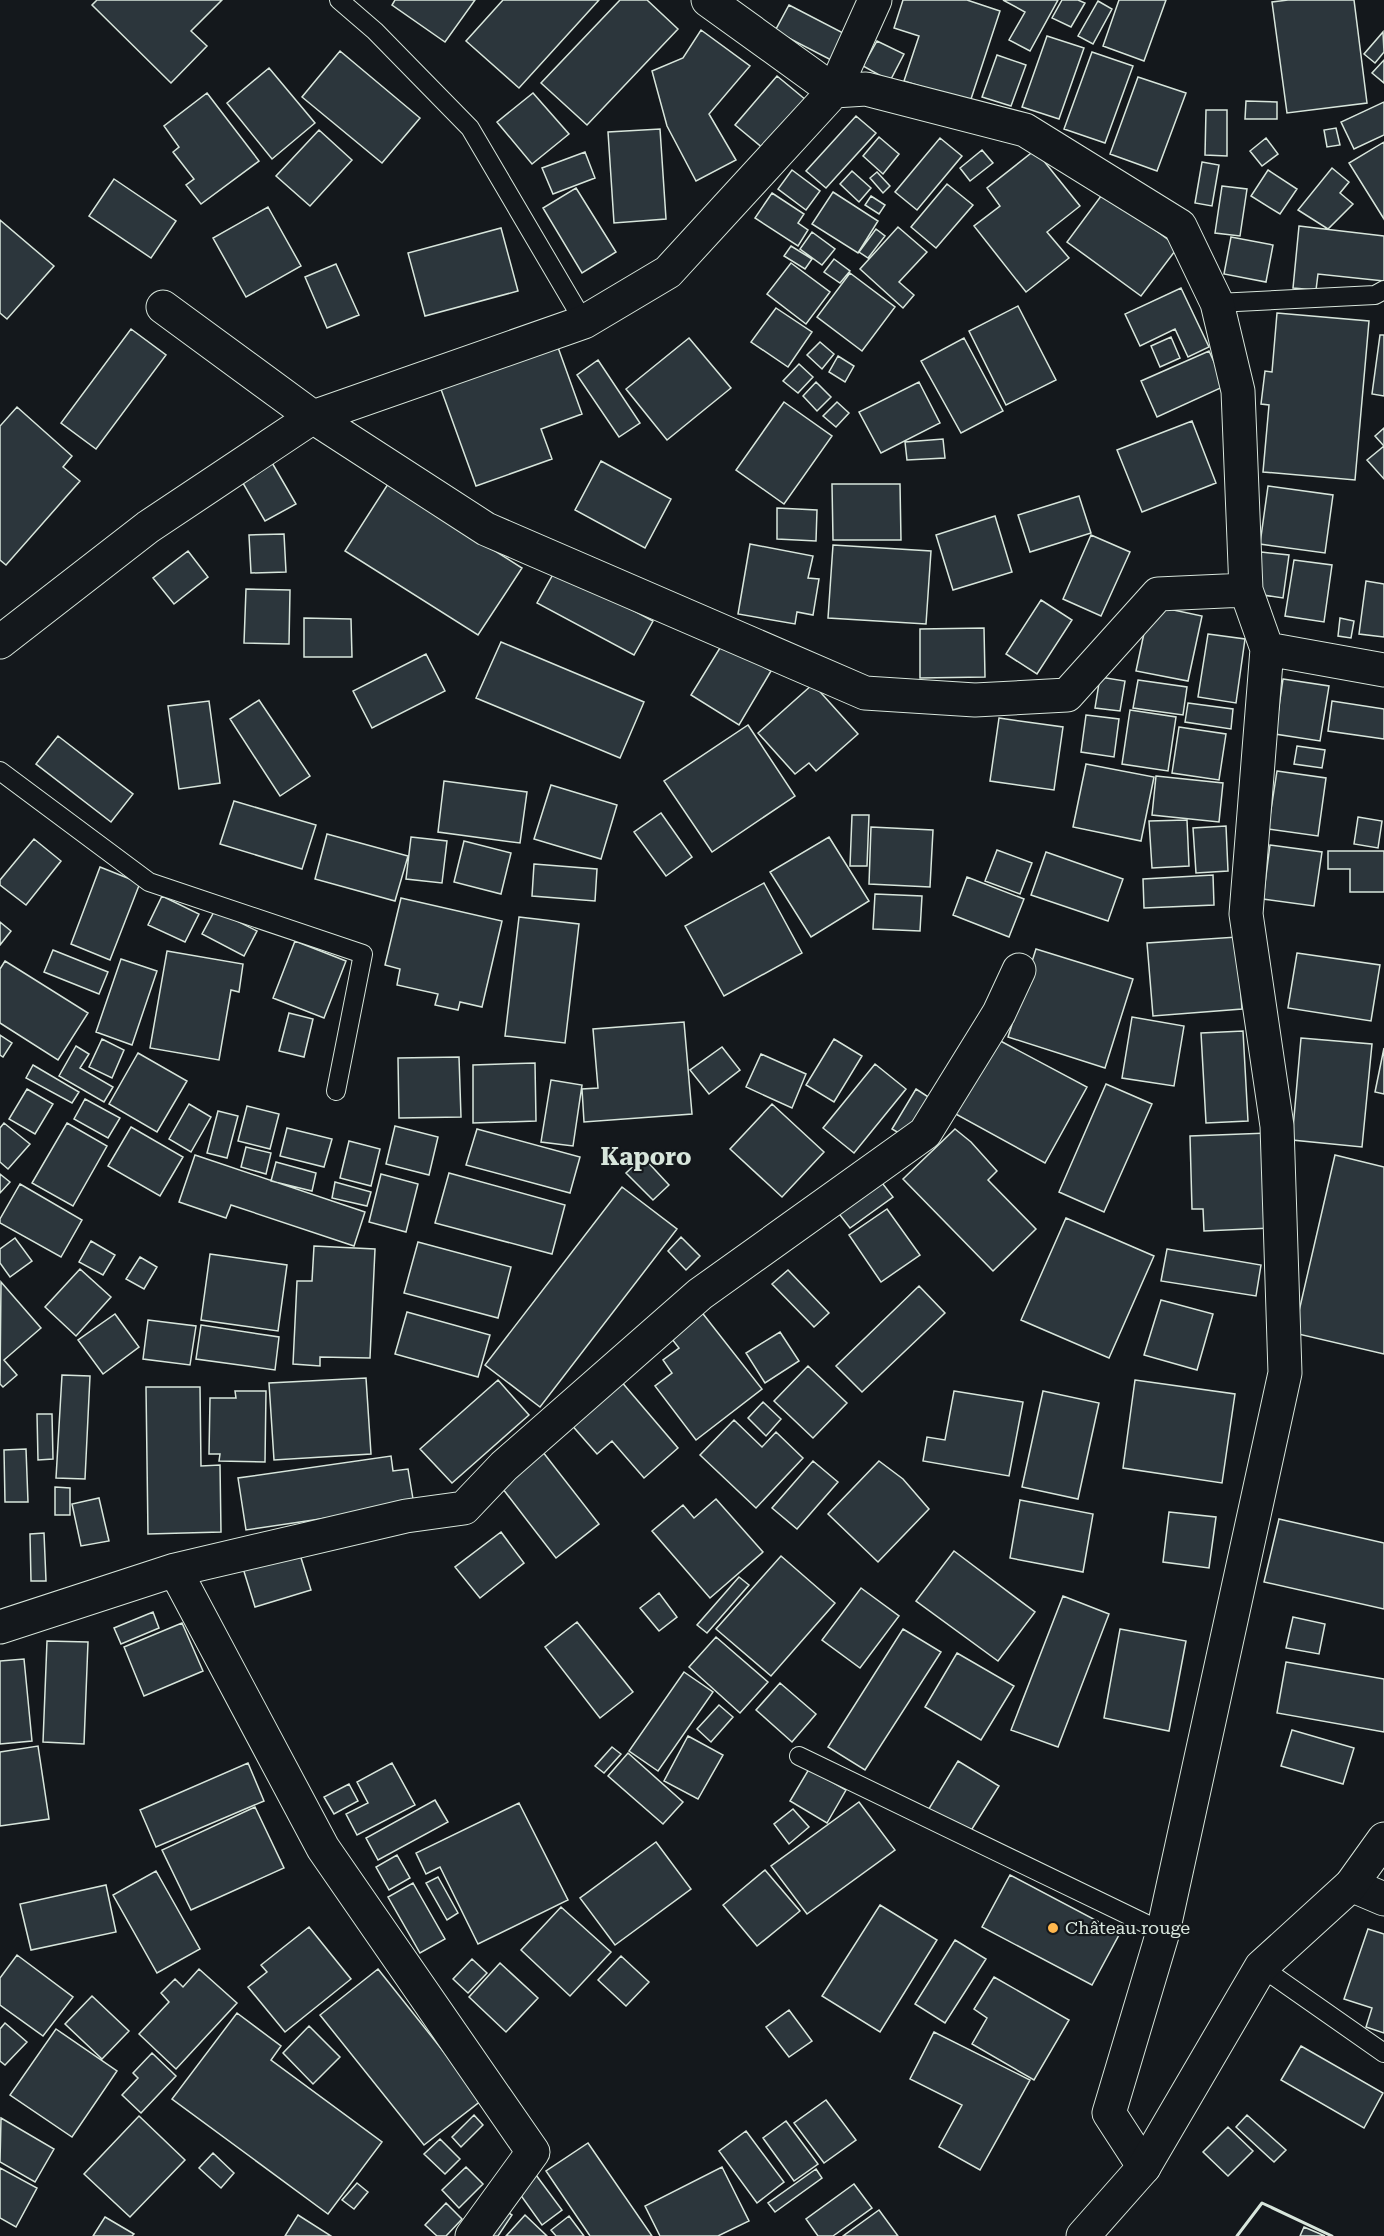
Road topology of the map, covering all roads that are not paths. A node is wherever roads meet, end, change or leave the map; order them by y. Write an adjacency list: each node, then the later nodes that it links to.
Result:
1 (339, 0): 8 (lane)
2 (708, 0): 4 (street)
3 (875, 0): 4 (street)
4 (834, 91): 6 (street); 8 (street)
5 (1384, 290): 6 (lane)
6 (1217, 303): 10 (street)
7 (164, 307): 9 (street)
8 (584, 322): 9 (street)
9 (313, 417): 10 (street); 11 (street)
10 (1246, 590): 12 (street)
11 (0, 642)
12 (1267, 649): 13 (street); 23 (street)
13 (1384, 670)
14 (0, 771): 16 (lane)
15 (1019, 970): 17 (street)
16 (336, 1090)
17 (175, 1570): 18 (street); 27 (street)
18 (0, 1627)
19 (799, 1756): 23 (lane)
20 (1384, 1839): 21 (street)
21 (1351, 1885): 22 (street); 24 (street)
22 (1384, 1899)
23 (1163, 1932): 26 (street)
24 (1261, 1967): 25 (lane); 26 (street)
25 (1384, 2053)
26 (1144, 2167): 28 (street)
27 (472, 2236)
28 (1083, 2236)

